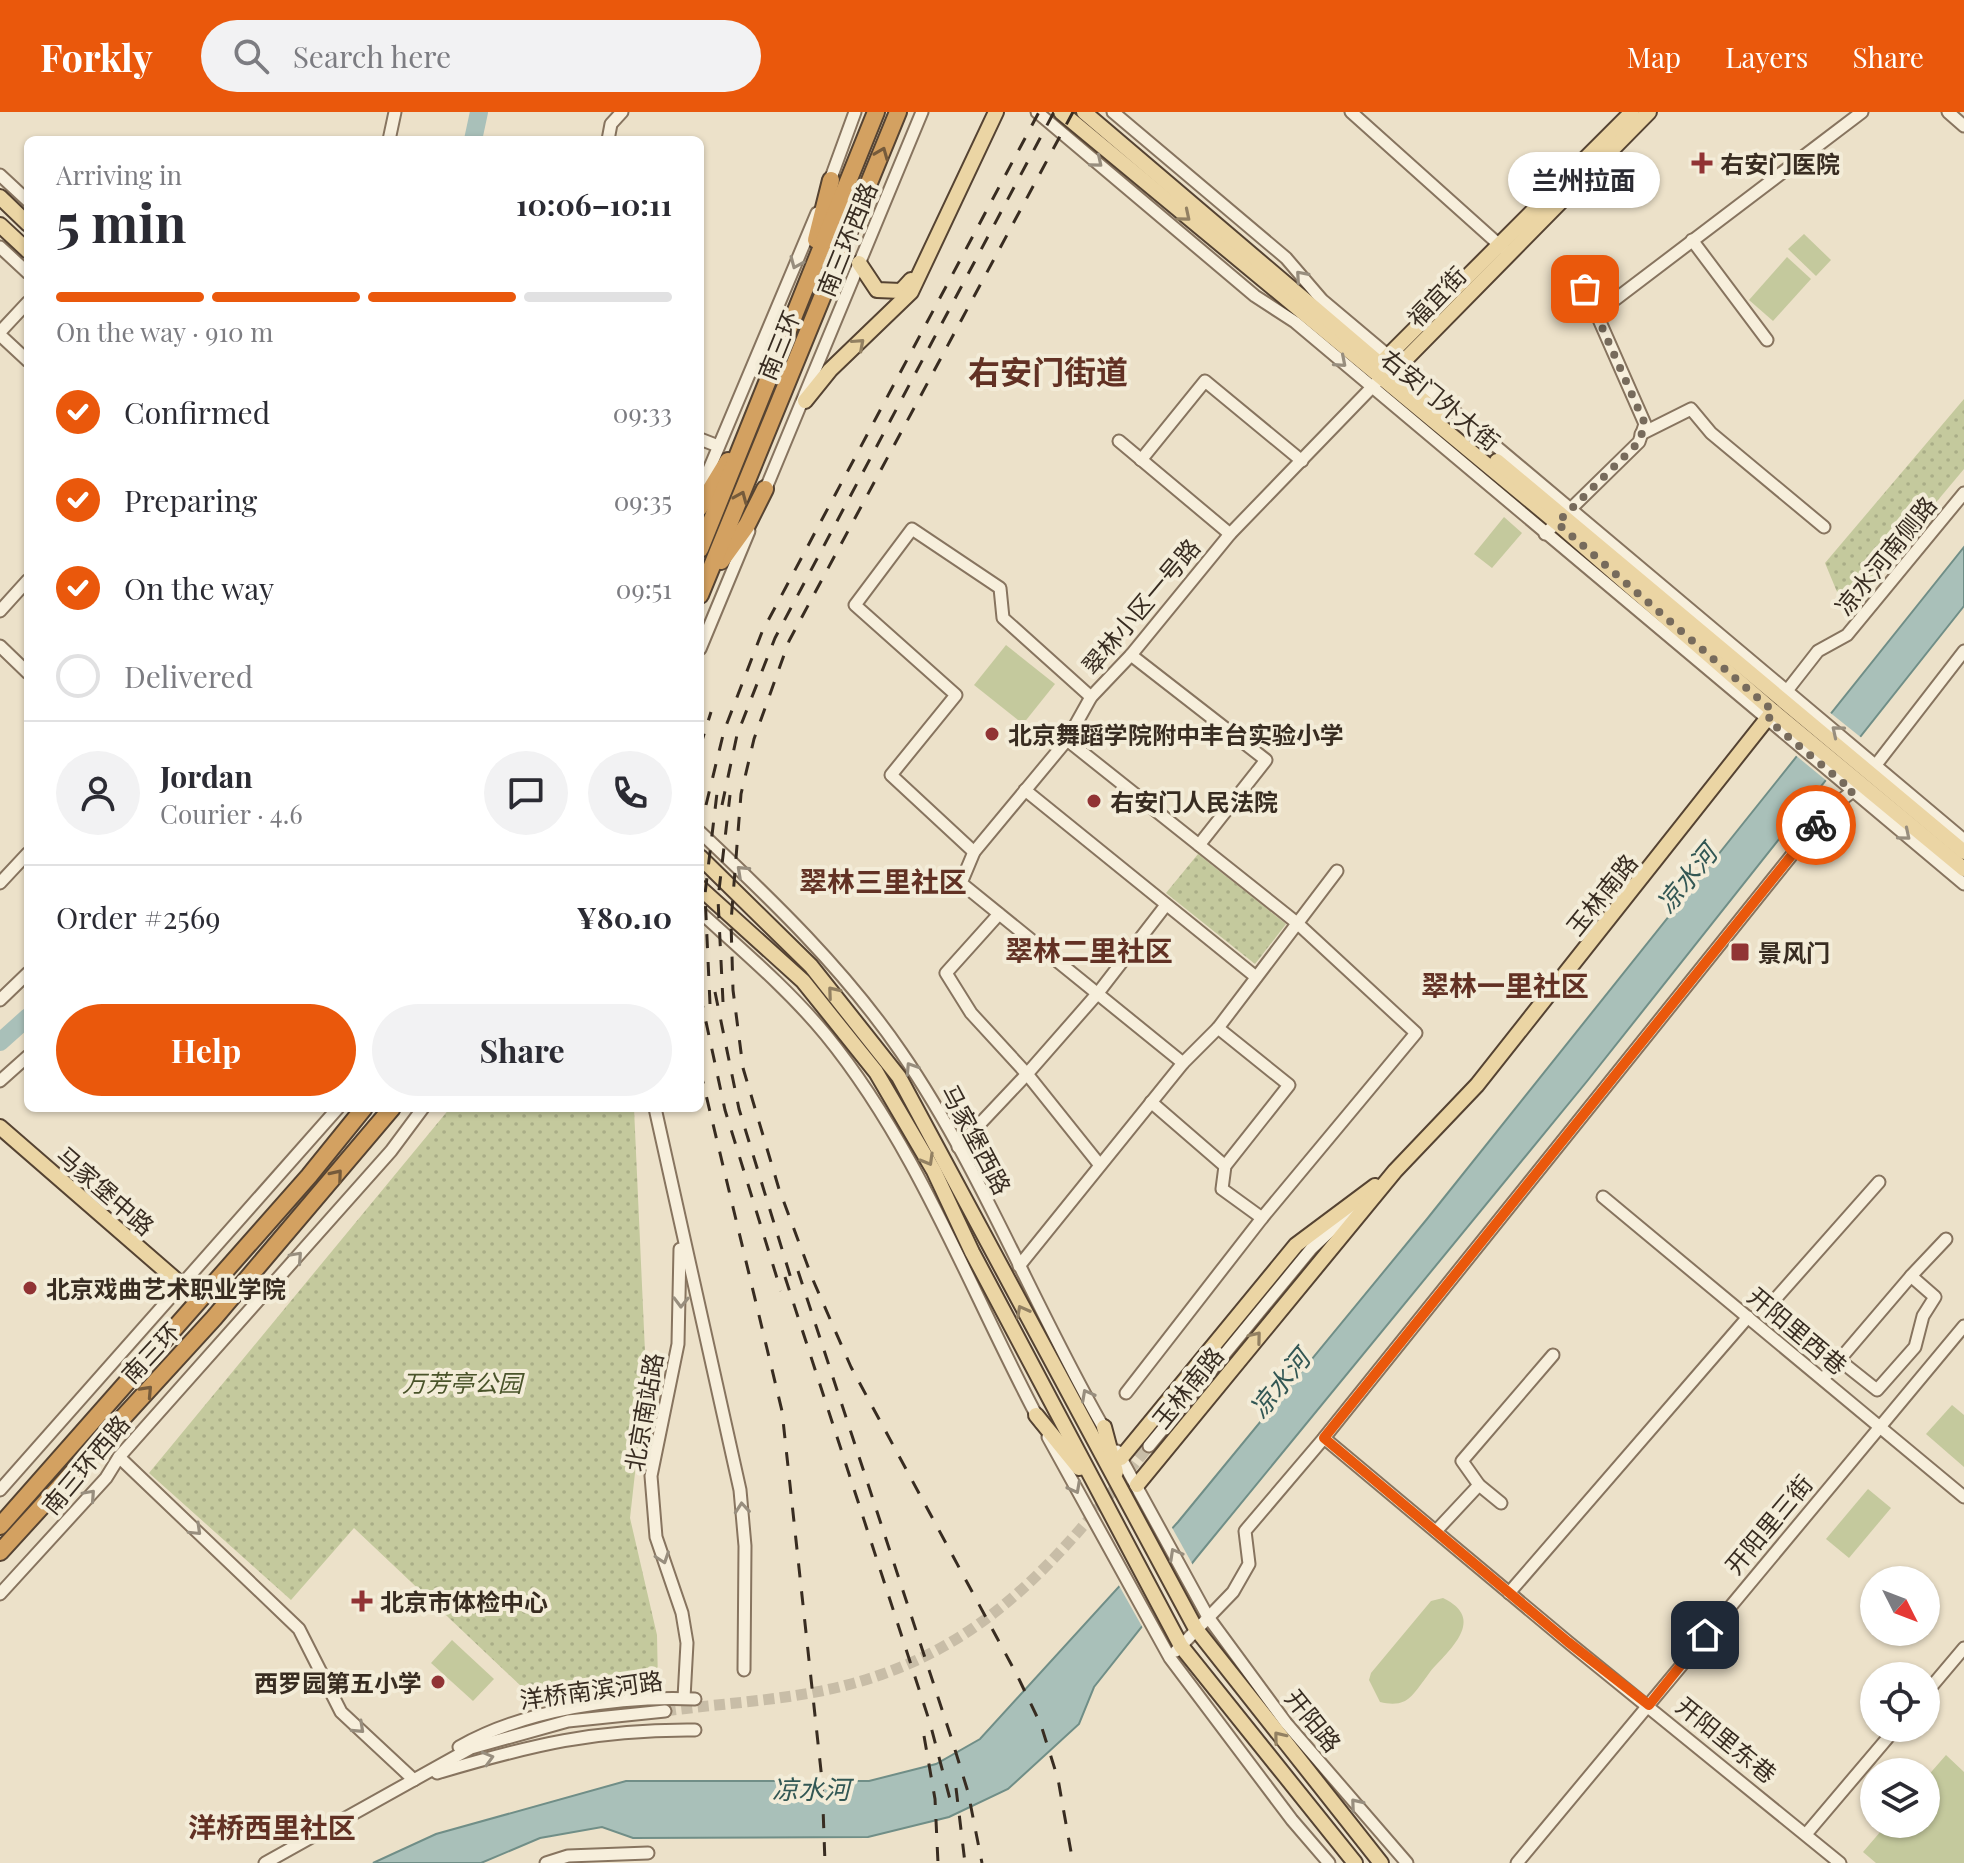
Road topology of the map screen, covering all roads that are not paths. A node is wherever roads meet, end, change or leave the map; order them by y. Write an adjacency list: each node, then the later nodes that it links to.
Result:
1 (395, 112): 19 (street)
2 (622, 112): 20 (street)
3 (855, 112): 22 (street, 南三环西路)
4 (876, 112): 34 (highway, 南三环)
5 (898, 112): 61 (highway, 南三环, one-way to 5)
6 (922, 112): 31 (street, 南三环西路)
7 (986, 112): 31 (main road)
8 (996, 112): 42 (main road, one-way to 8)
9 (1037, 112): 40 (street, one-way to 40)
10 (1061, 112): 40 (main road, 右安门外大街, one-way to 40)
11 (1084, 112): 40 (main road, 右安门外大街)
12 (1113, 112): 40 (street, one-way to 12)
13 (1351, 112): 30 (street)
14 (1632, 112): 30 (main road, 福宜街)
15 (1649, 112): 30 (main road, 福宜街)
16 (1862, 112): 27 (street)
17 (1948, 112): 18 (street)
18 (1964, 126)
19 (390, 136)
20 (609, 136)
21 (0, 175): 24 (street)
22 (831, 180): 34 (highway); 46 (street, 南三环西路, one-way to 46)
23 (0, 197): 25 (main road)
24 (24, 197)
25 (24, 220)
26 (0, 225): 29 (main road)
27 (1692, 240): 36 (street); 38 (street)
28 (0, 247): 33 (street)
29 (24, 247)
30 (1504, 249): 40 (main road, 福宜街)
31 (859, 263): 42 (street, 南三环西路)
32 (1575, 265): 36 (street)
33 (24, 269)
34 (802, 297): 41 (highway, 南三环)
35 (24, 306): 37 (street)
36 (1596, 314): 43 (street)
37 (0, 333): 39 (street)
38 (1767, 340)
39 (24, 357)
40 (1385, 370): 47 (street); 49 (street, 翠林小区一号路); 51 (main road, 右安门外大街); 55 (main road, 右安门外大街); 58 (street)
41 (763, 396): 54 (highway); 59 (highway, 南三环)
42 (805, 401): 52 (street, 南三环西路)
43 (1641, 434): 55 (street); 56 (street)
44 (704, 441): 46 (street)
45 (1119, 441): 48 (street)
46 (718, 446): 50 (street, 南三环西路)
47 (1501, 450): 51 (street); 55 (street)
48 (1141, 460): 49 (street); 57 (street)
49 (1302, 461): 57 (street, 翠林小区一号路)
50 (704, 481)
51 (1522, 481): 55 (main road, 右安门外大街)
52 (765, 489): 62 (highway); 64 (street, 南三环西路)
53 (1964, 493): 70 (street, 凉水河南侧路)
54 (704, 500)
55 (1564, 515): 58 (street); 70 (main road, 右安门外大街); 70 (street)
56 (1824, 527)
57 (1230, 534): 67 (street, 翠林小区一号路)
58 (1545, 534): 70 (street)
59 (704, 539)
60 (24, 584): 63 (street)
61 (704, 586)
62 (704, 590)
63 (0, 611)
64 (704, 639)
65 (0, 646): 68 (street)
66 (1964, 651): 73 (street)
67 (1131, 655): 69 (street, 翠林小区一号路); 77 (street)
68 (24, 669)
69 (1091, 697): 72 (street, 翠林小区一号路); 78 (street)
70 (1777, 706): 71 (main road, 右安门外大街); 71 (street); 110 (main road, 玉林南路)
71 (1794, 719): 73 (main road, 右安门外大街); 73 (street, one-way to 71)
72 (1067, 740): 74 (street, 翠林小区一号路); 77 (street)
73 (1859, 774): 76 (street); 79 (main road); 82 (main road); 85 (street, one-way to 85); 128 (street)
74 (1025, 790): 78 (street, 翠林小区一号路); 87 (street)
75 (704, 836): 107 (street, 马家堡西路, one-way to 75)
76 (1964, 840)
77 (1199, 845): 90 (street)
78 (974, 852): 88 (street, 翠林小区一号路)
79 (1964, 852)
80 (24, 857): 84 (street)
81 (704, 861): 137 (main road, 马家堡西路, one-way to 81)
82 (1964, 869)
83 (1337, 871): 90 (street)
84 (0, 883)
85 (1964, 884)
86 (704, 892): 135 (main road, one-way to 135)
87 (1166, 905): 92 (street); 93 (street)
88 (999, 914): 93 (street); 98 (street)
89 (704, 916): 125 (street)
90 (1297, 923): 92 (street); 113 (street)
91 (24, 977): 94 (street)
92 (1256, 977): 95 (street)
93 (1098, 993): 97 (street); 98 (street)
94 (0, 1000)
95 (1218, 1028): 97 (street); 109 (street)
96 (24, 1060): 99 (street)
97 (1183, 1063): 100 (street)
98 (1027, 1074): 107 (street); 108 (street)
99 (0, 1081)
100 (1151, 1102): 108 (street); 109 (street)
101 (335, 1112): 118 (street, 南三环西路)
102 (361, 1112): 139 (highway, 南三环)
103 (389, 1112): 141 (highway, 南三环, one-way to 103)
104 (420, 1112): 130 (street, 南三环西路, one-way to 104)
105 (656, 1112): 114 (street, 北京南站路)
106 (0, 1127): 118 (main road, 马家堡中路)
107 (958, 1147): 116 (street, 马家堡西路)
108 (1099, 1164): 116 (street)
109 (1225, 1166): 113 (street)
110 (1395, 1171): 129 (street, 玉林南路); 131 (main road, 玉林南路); 132 (main road, 玉林南路, one-way to 110)
111 (1879, 1182): 122 (street)
112 (1603, 1197): 119 (street, 开阳里西巷)
113 (1262, 1218): 124 (street)
114 (680, 1224): 151 (street, 北京南站路, one-way to 114); 153 (street, 北京南站路, one-way to 153)
115 (1946, 1239): 117 (street)
116 (1019, 1266): 127 (street, 马家堡西路, one-way to 116)
117 (1911, 1276): 122 (street); 122 (street)
118 (183, 1286): 134 (street, 南三环西路)
119 (1748, 1317): 123 (street, 开阳里西巷); 142 (street)
120 (1964, 1326): 126 (street, 开阳里三街)
121 (1553, 1355): 133 (street)
122 (1838, 1361): 123 (street)
123 (1823, 1379): 126 (street, 开阳里西巷)
124 (1126, 1393)
125 (1036, 1415): 135 (main road); 150 (street, one-way to 150)
126 (1879, 1426): 136 (street, 开阳里西巷); 154 (street, 开阳里三街)
127 (1104, 1427): 131 (street, 马家堡西路); 137 (main road)
128 (1324, 1438): 140 (street, 开阳里东巷); 146 (street)
129 (1149, 1446)
130 (119, 1457): 143 (street, 南三环西路, one-way to 130); 158 (street, one-way to 158)
131 (1121, 1458): 132 (street, 马家堡西路)
132 (1137, 1485): 144 (street, 马家堡西路, one-way to 132)
133 (1479, 1485): 138 (street); 140 (street)
134 (0, 1490)
135 (1101, 1496): 148 (main road)
136 (1964, 1497)
137 (1124, 1500): 145 (main road, 马家堡西路)
138 (1501, 1503)
139 (0, 1526)
140 (1436, 1531): 142 (street, 开阳里东巷)
141 (0, 1552)
142 (1509, 1593): 154 (street, 开阳里东巷)
143 (0, 1594)
144 (1198, 1596): 146 (street, 开阳路)
145 (1185, 1610): 147 (main road, 开阳路)
146 (1208, 1617): 147 (street); 166 (street, 开阳路, one-way to 146)
147 (1196, 1629): 148 (street); 165 (main road, 开阳路, one-way to 147)
148 (1181, 1646): 150 (street); 164 (main road)
149 (1964, 1648): 152 (street)
150 (1170, 1658): 163 (street)
151 (744, 1670)
152 (1940, 1676)
153 (690, 1699): 158 (street, 洋桥南滨河路)
154 (1649, 1705): 159 (street, 开阳里东巷); 167 (street, 开阳里三街)
155 (665, 1711): 158 (street, 洋桥南滨河路)
156 (695, 1730): 158 (street, 洋桥南滨河路, one-way to 156)
157 (1884, 1742): 159 (street)
158 (414, 1780): 161 (street, 洋桥南滨河路)
159 (1807, 1833): 168 (street, 开阳里东巷)
160 (648, 1853): 162 (street)
161 (265, 1863)
162 (546, 1863)
163 (1329, 1863)
164 (1355, 1863)
165 (1381, 1863)
166 (1407, 1863)
167 (1517, 1863)
168 (1840, 1863)

